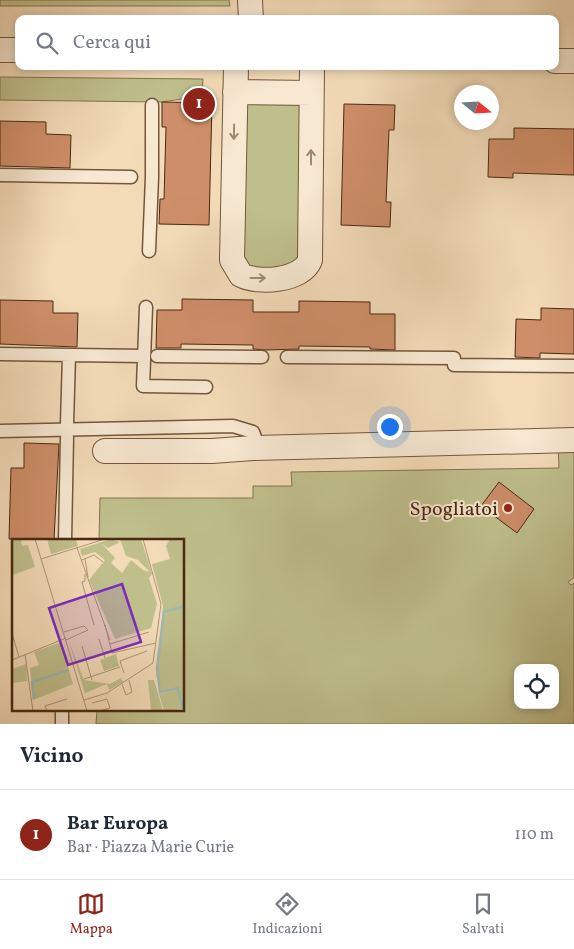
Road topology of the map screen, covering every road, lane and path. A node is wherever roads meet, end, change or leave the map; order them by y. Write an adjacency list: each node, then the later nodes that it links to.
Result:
1 (250, 0): 2 (street)
2 (251, 15)
3 (0, 50): 4 (street)
4 (15, 50)
5 (559, 61): 6 (street)
6 (574, 61)
7 (236, 70): 9 (street)
8 (312, 70): 10 (street)
9 (235, 92): 10 (street); 10 (street, one-way to 10)
10 (312, 93)
11 (152, 105): 14 (lane)
12 (0, 175): 13 (lane)
13 (131, 177)
14 (149, 251)
15 (146, 307): 18 (lane)
16 (0, 354): 17 (lane)
17 (68, 355): 18 (lane); 28 (lane)
18 (144, 356): 23 (lane)
19 (157, 356): 20 (lane)
20 (262, 356)
21 (287, 357): 22 (lane)
22 (574, 366)
23 (206, 387)
24 (0, 431): 26 (lane)
25 (574, 440): 26 (street)
26 (259, 448): 27 (street)
27 (105, 451)
28 (65, 539)

